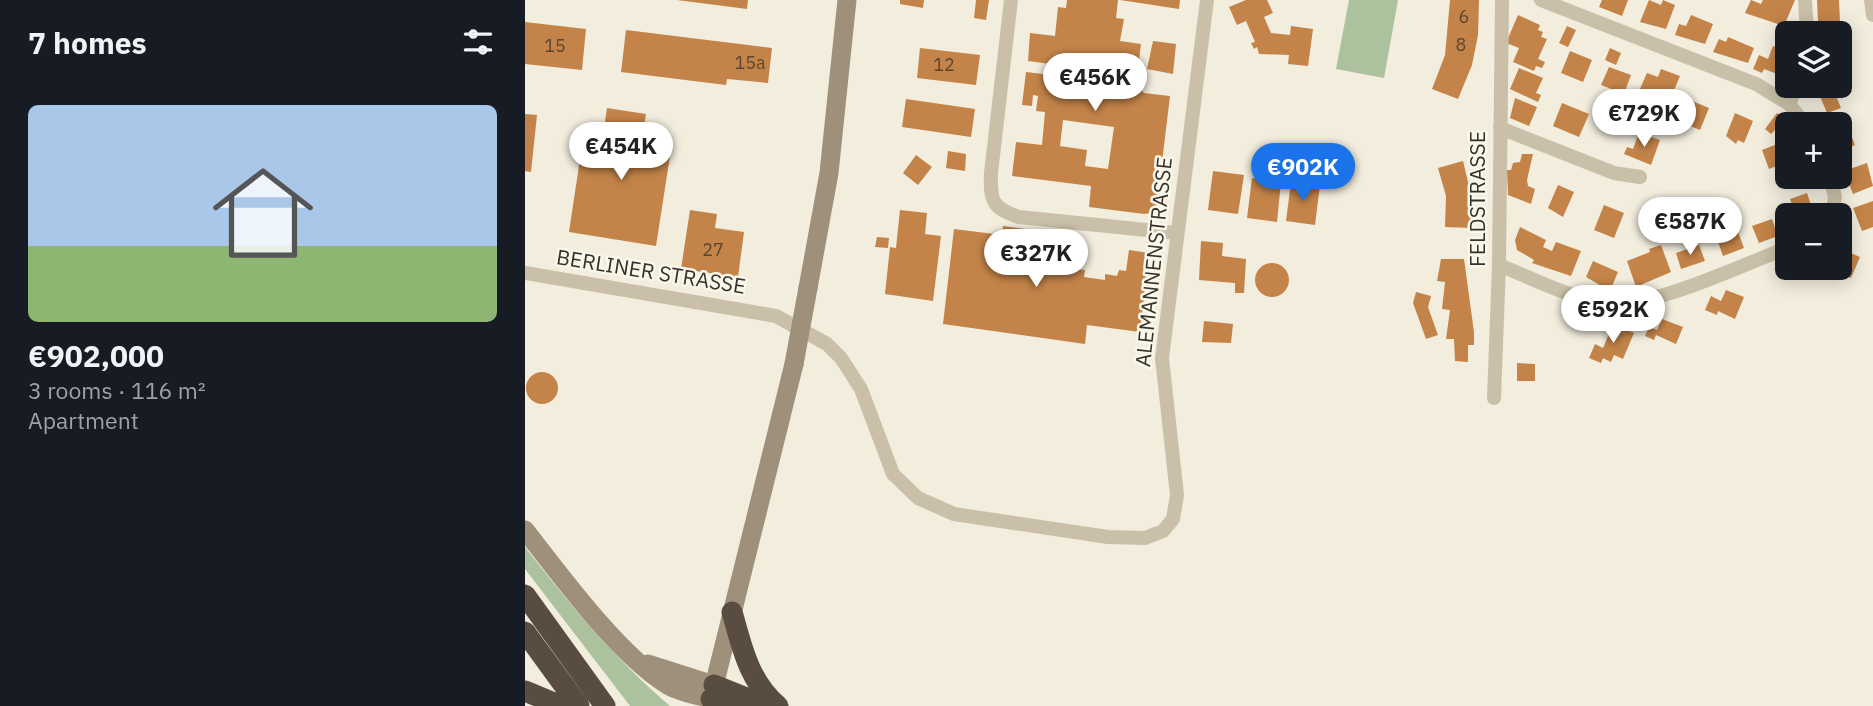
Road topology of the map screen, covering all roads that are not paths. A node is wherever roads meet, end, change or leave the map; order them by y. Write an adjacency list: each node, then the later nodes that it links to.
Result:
1 (846, 0): 23 (main road, bridge)
2 (1011, 0): 15 (street)
3 (1207, 0): 15 (street, ALEMANNENSTRASSE)
4 (1502, 0): 13 (street, FELDSTRASSE)
5 (1541, 0): 11 (street)
6 (1805, 0): 9 (street)
7 (1871, 0): 8 (street)
8 (1873, 15)
9 (1806, 21)
10 (1791, 98): 11 (street)
11 (1789, 103): 12 (street)
12 (1796, 112)
13 (1500, 128): 14 (street); 17 (street, FELDSTRASSE)
14 (1640, 177)
15 (1176, 233): 19 (street, ALEMANNENSTRASSE)
16 (1775, 252): 17 (street)
17 (1499, 265): 20 (street, FELDSTRASSE)
18 (525, 273): 19 (street, BERLINER STRASSE)
19 (770, 314)
20 (1494, 398)
21 (525, 530): 25 (main road)
22 (525, 595): 31 (highway)
23 (732, 612): 28 (main road); 35 (highway)
24 (525, 632): 30 (highway)
25 (637, 660): 26 (main road); 28 (main road)
26 (667, 685): 28 (main road); 32 (main road)
27 (525, 691): 29 (highway)
28 (712, 697): 33 (highway); 34 (highway)
29 (561, 706)
30 (579, 706)
31 (605, 706)
32 (684, 706)
33 (732, 706)
34 (767, 706)
35 (778, 706)

